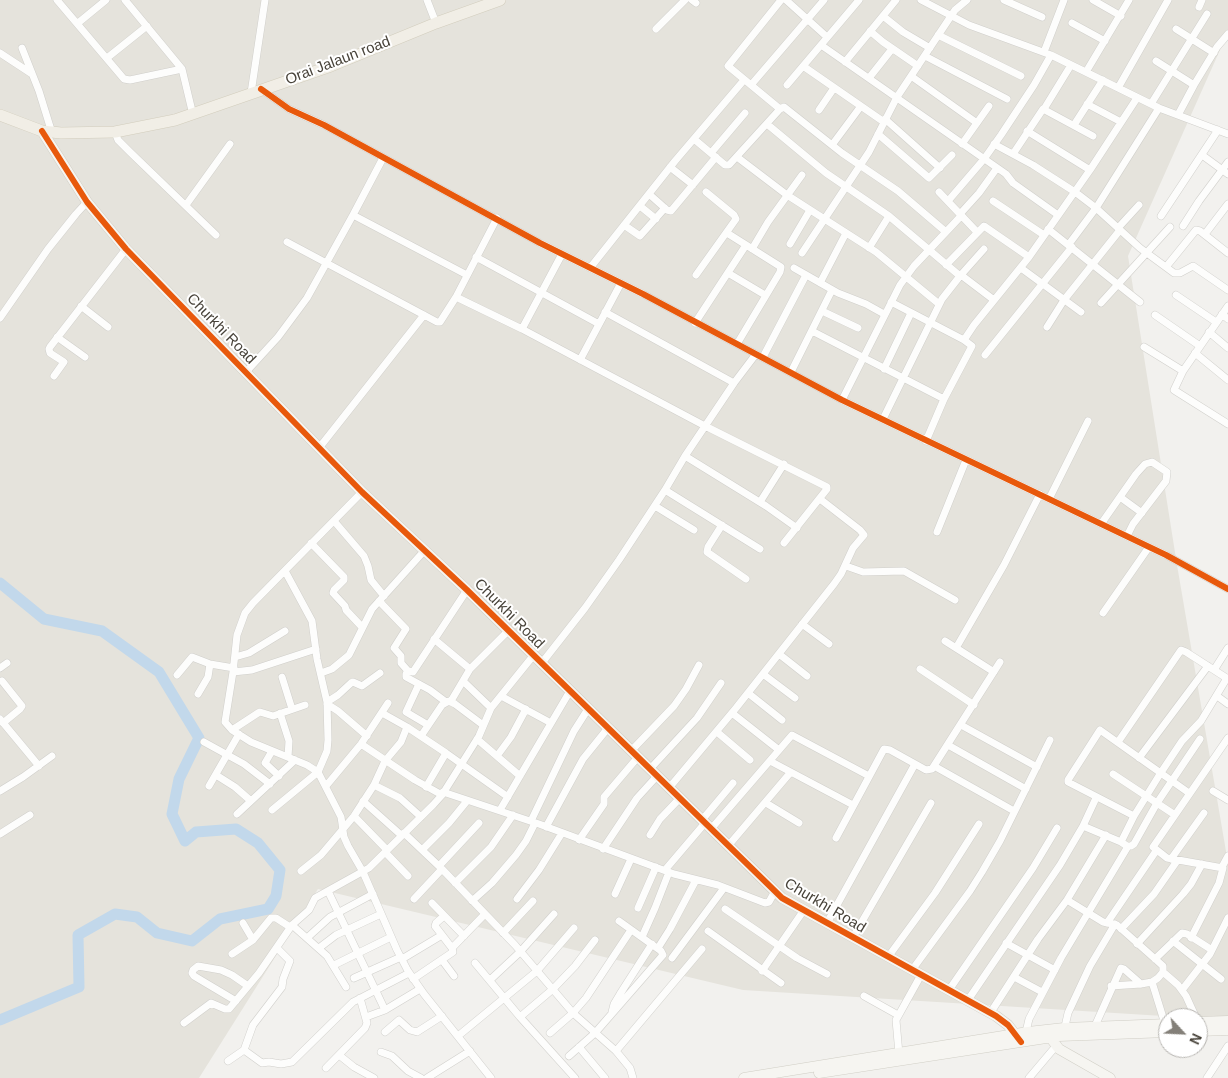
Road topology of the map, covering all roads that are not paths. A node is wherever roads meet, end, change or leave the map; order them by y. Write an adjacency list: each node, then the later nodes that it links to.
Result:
1 (57, 0): 28 (street)
2 (106, 0): 28 (street)
3 (125, 0): 29 (street)
4 (265, 0): 66 (street)
5 (426, 0): 26 (street)
6 (500, 0): 26 (main road, Orai Jalaun road)
7 (685, 0): 30 (street)
8 (780, 0): 59 (street)
9 (786, 0): 25 (street)
10 (824, 0): 25 (street)
11 (859, 0): 35 (street)
12 (896, 0): 21 (street)
13 (921, 0): 22 (street)
14 (967, 0): 22 (street)
15 (1004, 0): 24 (street)
16 (1064, 0): 43 (street)
17 (1093, 0): 23 (street)
18 (1129, 0): 23 (street)
19 (1168, 0): 65 (street)
20 (1207, 14): 36 (street)
21 (883, 16): 32 (street); 40 (street)
22 (951, 16): 34 (street); 43 (street)
23 (1121, 16): 37 (street)
24 (1042, 17)
25 (808, 20): 35 (street); 61 (street)
26 (436, 23): 66 (main road, Orai Jalaun road)
27 (1072, 23): 37 (street)
28 (78, 24): 46 (street)
29 (147, 26): 46 (street); 52 (street)
30 (656, 29)
31 (1176, 29): 36 (street)
32 (870, 31): 41 (street); 48 (street)
33 (1228, 34): 44 (street)
34 (938, 35): 40 (street); 57 (street)
35 (827, 37): 38 (street)
36 (1191, 39): 44 (street); 53 (street)
37 (1105, 41): 54 (street)
38 (821, 45): 48 (street); 50 (street)
39 (22, 48): 55 (street)
40 (930, 48): 45 (street)
41 (892, 49): 51 (street); 58 (street)
42 (0, 53): 55 (street)
43 (1047, 53): 49 (street); 97 (street)
44 (1214, 53): 63 (street)
45 (925, 56): 51 (street); 69 (street)
46 (107, 58): 52 (street)
47 (1156, 61): 53 (street)
48 (845, 62): 58 (street)
49 (1071, 64): 54 (street); 76 (street)
50 (803, 66): 62 (street); 64 (street)
51 (918, 66): 56 (street)
52 (182, 70): 80 (street)
53 (1171, 70): 63 (street); 71 (street)
54 (1086, 72): 60 (street)
55 (32, 74): 89 (street)
56 (911, 76): 67 (street); 84 (street)
57 (1021, 76)
58 (869, 78): 67 (street)
59 (744, 80): 61 (street); 94 (street)
60 (1103, 80): 65 (street); 70 (street)
61 (751, 85): 75 (street)
62 (787, 85)
63 (1194, 85): 81 (street)
64 (834, 88): 72 (street); 77 (street)
65 (1118, 88): 68 (street)
66 (256, 91): 80 (main road, Orai Jalaun road); 105 (street)
67 (897, 97): 82 (street); 96 (street)
68 (1137, 98): 71 (street); 83 (street)
69 (1007, 99)
70 (1087, 104): 83 (street); 86 (street)
71 (1152, 104): 74 (street)
72 (861, 106): 82 (street); 98 (street)
73 (989, 106): 84 (street)
74 (1159, 108): 81 (street); 130 (street)
75 (780, 109): 85 (street); 98 (street)
76 (1044, 109): 86 (street); 88 (street)
77 (819, 110)
78 (745, 113): 101 (street)
79 (0, 114): 89 (main road, Orai Jalaun road)
80 (193, 114): 90 (main road, Orai Jalaun road)
81 (1178, 115): 87 (street)
82 (885, 121): 91 (street); 110 (street)
83 (1120, 122): 112 (street)
84 (977, 123): 96 (street)
85 (767, 124): 104 (street); 116 (street)
86 (1074, 125): 93 (street)
87 (1218, 130): 92 (street); 103 (street)
88 (1027, 131): 99 (street); 112 (street)
89 (52, 132): 90 (main road, Orai Jalaun road); 100 (street); 100 (street, Churkhi Road)
90 (116, 132): 127 (street)
91 (878, 134): 108 (street); 110 (street)
92 (1228, 134)
93 (1094, 136)
94 (694, 139): 101 (street); 109 (street)
95 (230, 144): 127 (street)
96 (962, 144): 106 (street)
97 (994, 144): 99 (street); 106 (street)
98 (832, 145): 108 (street)
99 (1013, 154): 119 (street)
100 (57, 155): 124 (street, Churkhi Road)
101 (714, 155): 104 (street); 115 (street)
102 (952, 155): 110 (street)
103 (1202, 155): 113 (street); 136 (street)
104 (737, 157): 121 (street)
105 (383, 158): 132 (street); 137 (street)
106 (984, 159): 111 (street); 122 (street)
107 (1228, 162): 113 (street)
108 (860, 165): 116 (street); 145 (street)
109 (670, 167): 115 (street); 120 (street)
110 (940, 168)
111 (997, 168): 133 (street); 134 (street)
112 (1090, 170): 119 (street)
113 (1225, 172): 141 (street)
114 (802, 175): 121 (street)
115 (692, 185): 129 (street)
116 (845, 186): 135 (street); 138 (street)
117 (706, 192): 148 (street)
118 (939, 192): 122 (street)
119 (1075, 192): 130 (street); 134 (street)
120 (649, 194): 128 (street); 129 (street)
121 (788, 195): 131 (street); 154 (street)
122 (948, 201): 133 (street)
123 (993, 201): 147 (street)
124 (87, 202): 156 (street, Churkhi Road); 204 (street)
125 (1139, 204): 143 (street)
126 (1228, 204): 149 (street)
127 (186, 205): 150 (street)
128 (640, 206): 139 (street); 140 (street)
129 (665, 208): 139 (street)
130 (1096, 208): 143 (street); 153 (street)
131 (810, 210): 138 (street); 152 (street)
132 (353, 215): 165 (street); 173 (street)
133 (961, 215): 145 (street); 146 (street)
134 (1058, 215): 147 (street)
135 (889, 216): 155 (street); 158 (street)
136 (1161, 216)
137 (497, 218): 162 (street); 163 (street)
138 (824, 218): 144 (street); 161 (street)
139 (656, 219): 140 (street)
140 (624, 225): 169 (street)
141 (1183, 226)
142 (1170, 227): 160 (street)
143 (1119, 229): 160 (street); 166 (street)
144 (846, 232): 155 (street); 179 (street)
145 (946, 232): 158 (street)
146 (977, 232): 164 (street); 167 (street)
147 (1046, 232): 153 (street); 164 (street)
148 (727, 233): 154 (street); 174 (street)
149 (1205, 234): 159 (street); 168 (street)
150 (216, 235)
151 (287, 242): 165 (street)
152 (790, 244)
153 (1070, 246): 166 (street); 180 (street)
154 (749, 247): 172 (street); 185 (street)
155 (869, 248): 177 (street)
156 (126, 249): 194 (street); 228 (street, Churkhi Road)
157 (984, 249): 176 (street)
158 (930, 250): 167 (street); 177 (street)
159 (1227, 251)
160 (1147, 252): 168 (street); 181 (street)
161 (802, 253)
162 (562, 254): 169 (street); 184 (street)
163 (476, 257): 173 (street); 184 (street)
164 (1029, 257): 171 (street)
165 (327, 263): 201 (street); 228 (street)
166 (1093, 263): 181 (street); 189 (street)
167 (946, 265): 176 (street)
168 (1166, 267): 183 (street)
169 (590, 268): 178 (street)
170 (794, 268): 175 (street)
171 (1021, 268): 180 (street); 188 (street)
172 (728, 274): 185 (street); 207 (street)
173 (467, 275): 187 (street)
174 (696, 275)
175 (806, 275): 179 (street); 221 (street)
176 (960, 275): 188 (street); 193 (street)
177 (906, 276): 190 (street); 193 (street)
178 (621, 283): 197 (street); 207 (street)
179 (820, 283): 182 (street)
180 (1042, 283): 189 (street); 222 (street)
181 (1118, 283): 191 (street); 192 (street)
182 (832, 290): 196 (street); 200 (street)
183 (1228, 290)
184 (541, 293): 208 (street); 212 (street)
185 (765, 295): 217 (street)
186 (1176, 295): 206 (street)
187 (456, 297): 201 (street); 212 (street)
188 (994, 300): 216 (street)
189 (1064, 300): 198 (street); 210 (street)
190 (890, 302): 199 (street); 200 (street)
191 (1140, 302)
192 (1101, 303)
193 (939, 304): 205 (street)
194 (81, 306): 209 (street); 215 (street)
195 (1228, 306): 203 (street)
196 (822, 310): 211 (street); 213 (street)
197 (606, 312): 208 (street); 233 (street)
198 (1081, 312)
199 (911, 313): 205 (street); 226 (street)
200 (884, 314): 224 (street)
201 (424, 315): 241 (street)
202 (1155, 315): 220 (street)
203 (1225, 317): 206 (street)
204 (0, 318)
205 (929, 322): 216 (street); 231 (street)
206 (1216, 322): 214 (street)
207 (696, 323): 217 (street)
208 (599, 324): 225 (street)
209 (108, 327)
210 (1047, 327)
211 (858, 328)
212 (522, 329): 225 (street)
213 (812, 331): 224 (street); 229 (street)
214 (1209, 332): 219 (street); 220 (street)
215 (57, 337): 223 (street); 230 (street)
216 (964, 340): 234 (street)
217 (737, 344): 221 (street)
218 (1144, 347): 227 (street)
219 (1228, 348)
220 (1198, 350): 227 (street); 232 (street)
221 (760, 355): 229 (street); 233 (street)
222 (985, 355)
223 (85, 357)
224 (862, 358): 226 (street); 235 (street)
225 (580, 360): 239 (street)
226 (884, 369): 231 (street)
227 (1183, 370): 238 (street)
228 (246, 372): 241 (street, Churkhi Road)
229 (791, 372): 235 (street)
230 (54, 376)
231 (902, 378): 234 (street); 236 (street)
232 (1228, 380)
233 (734, 383): 239 (street)
234 (944, 399): 240 (street)
235 (842, 400): 236 (street)
236 (883, 419): 240 (street)
237 (1088, 421): 250 (street)
238 (1228, 424)
239 (705, 426): 242 (street); 244 (street)
240 (926, 441): 243 (street)
241 (319, 448): 246 (street, Churkhi Road)
242 (685, 456): 245 (street); 251 (street)
243 (966, 460): 247 (street); 259 (street)
244 (784, 464): 249 (street); 251 (street)
245 (665, 490): 252 (street); 256 (street)
246 (362, 492): 254 (street); 265 (street, Churkhi Road)
247 (1040, 494): 250 (street); 281 (street)
248 (1120, 497): 253 (street); 253 (street); 255 (street)
249 (820, 498): 257 (street); 266 (street)
250 (1049, 499): 255 (street)
251 (760, 502): 257 (street)
252 (654, 506): 258 (street); 290 (street)
253 (1142, 513): 260 (street)
254 (334, 520): 261 (street); 271 (street)
255 (1102, 524): 260 (street)
256 (722, 525): 264 (street); 268 (street)
257 (797, 528): 262 (street)
258 (694, 530)
259 (937, 532)
260 (1127, 536): 263 (street)
261 (312, 543): 267 (street); 275 (street)
262 (784, 543)
263 (1149, 547): 269 (street); 273 (street)
264 (760, 549)
265 (424, 550): 270 (street, Churkhi Road); 271 (street)
266 (846, 566): 272 (street); 274 (street)
267 (285, 571): 283 (street); 286 (street)
268 (746, 579)
269 (1228, 589)
270 (467, 590): 277 (street, Churkhi Road); 278 (street)
271 (381, 599): 275 (street); 297 (street)
272 (956, 600)
273 (1103, 613)
274 (802, 624): 280 (street); 284 (street)
275 (362, 627): 299 (street)
276 (285, 631): 286 (street)
277 (508, 631): 285 (street, Churkhi Road); 294 (street)
278 (434, 639): 294 (street); 297 (street)
279 (945, 641): 281 (street)
280 (829, 644)
281 (956, 648): 298 (street)
282 (1228, 648): 293 (street)
283 (316, 649): 296 (street); 299 (street)
284 (779, 654): 301 (street); 303 (street)
285 (533, 656): 290 (street, Churkhi Road); 313 (street)
286 (235, 657): 296 (street)
287 (1000, 662): 298 (street)
288 (6, 663): 292 (street)
289 (210, 664): 296 (street); 302 (street); 312 (street)
290 (541, 664): 310 (street, Churkhi Road)
291 (699, 665): 355 (street)
292 (0, 668)
293 (1211, 668): 305 (street); 348 (street); 358 (street)
294 (470, 669): 307 (street)
295 (920, 669): 321 (street)
296 (233, 670): 338 (street)
297 (408, 671): 309 (street)
298 (994, 672): 321 (street)
299 (321, 673): 317 (street)
300 (380, 673): 317 (street)
301 (763, 674): 311 (street); 315 (street)
302 (177, 675)
303 (807, 676)
304 (282, 677): 323 (street)
305 (1227, 679): 314 (street)
306 (2, 681): 331 (street)
307 (463, 681): 316 (street); 322 (street)
308 (721, 682): 369 (street)
309 (419, 684): 316 (street); 329 (street)
310 (570, 691): 325 (street, Churkhi Road); 332 (street)
311 (748, 693): 327 (street); 330 (street)
312 (198, 694)
313 (501, 696): 322 (street); 324 (street)
314 (1217, 696): 319 (street); 372 (street)
315 (795, 698)
316 (449, 702): 333 (street); 334 (street)
317 (327, 703): 341 (street); 368 (street)
318 (388, 703): 326 (street)
319 (1228, 704)
320 (305, 705): 323 (street)
321 (974, 705): 335 (street)
322 (491, 708): 334 (street)
323 (292, 709): 328 (street)
324 (526, 709): 332 (street); 357 (street)
325 (588, 709): 337 (street, Churkhi Road); 413 (street)
326 (382, 713): 336 (street); 341 (street)
327 (732, 713): 339 (street); 351 (street)
328 (280, 714): 338 (street); 359 (street)
329 (408, 714): 333 (street); 336 (street)
330 (782, 720)
331 (2, 721): 365 (street)
332 (551, 723): 375 (street)
333 (428, 725): 342 (street)
334 (483, 725): 343 (street)
335 (961, 725): 350 (street); 367 (street)
336 (405, 726): 342 (street); 361 (street)
337 (608, 728): 355 (street, Churkhi Road); 419 (street)
338 (232, 730): 340 (street)
339 (717, 732): 360 (street); 384 (street)
340 (239, 734): 352 (street); 354 (street)
341 (367, 736): 349 (street)
342 (420, 736): 353 (street)
343 (477, 738): 357 (street); 363 (street)
344 (1228, 738): 389 (street)
345 (1200, 739): 377 (street)
346 (1050, 740): 367 (street)
347 (204, 742): 354 (street)
348 (1118, 742): 358 (street); 393 (street)
349 (362, 744): 361 (street); 382 (street)
350 (948, 745): 366 (street); 385 (street)
351 (779, 750): 362 (street); 376 (street)
352 (272, 751): 359 (street); 374 (street)
353 (446, 753): 363 (street); 383 (street)
354 (228, 754): 373 (street); 379 (street)
355 (635, 754): 369 (street, Churkhi Road); 428 (street)
356 (52, 756): 365 (street)
357 (497, 756): 375 (street)
358 (1139, 758): 372 (street)
359 (291, 759): 368 (street); 374 (street)
360 (750, 760)
361 (385, 761): 380 (street); 383 (street)
362 (770, 761): 370 (street); 416 (street)
363 (460, 763): 388 (street); 391 (street)
364 (915, 764): 366 (street); 376 (street); 471 (street)
365 (39, 766): 386 (street)
366 (934, 766): 404 (street)
367 (1037, 767): 385 (street)
368 (318, 772): 382 (street); 402 (street)
369 (653, 772): 384 (street, Churkhi Road); 431 (street)
370 (790, 773): 398 (street); 401 (street)
371 (1113, 774): 390 (street)
372 (1160, 774): 377 (street); 390 (street)
373 (216, 775): 381 (street); 395 (street)
374 (279, 776): 379 (street)
375 (520, 776): 391 (street)
376 (869, 776): 401 (street)
377 (1172, 782): 389 (street); 400 (street)
378 (732, 783): 416 (street)
379 (270, 784): 395 (street)
380 (374, 784): 397 (street); 412 (street)
381 (209, 786)
382 (326, 786): 421 (street)
383 (426, 787): 388 (street)
384 (669, 788): 392 (street, Churkhi Road)
385 (1026, 789): 404 (street)
386 (0, 791)
387 (1213, 791): 394 (street)
388 (442, 793): 396 (street); 412 (street)
389 (1189, 793): 409 (street)
390 (1146, 796): 400 (street); 411 (street)
391 (508, 797): 403 (street)
392 (680, 798): 416 (street, Churkhi Road); 425 (street)
393 (1096, 798): 411 (street); 418 (street)
394 (1228, 800)
395 (250, 801): 406 (street)
396 (467, 801): 403 (street); 432 (street)
397 (363, 802): 410 (street); 424 (street)
398 (766, 803): 415 (street); 430 (street)
399 (931, 803): 484 (street)
400 (1156, 803): 409 (street); 429 (street)
401 (854, 805): 427 (street)
402 (272, 810)
403 (500, 810): 408 (street)
404 (1014, 811): 515 (street)
405 (1204, 813): 437 (street)
406 (237, 814)
407 (30, 815): 423 (street)
408 (513, 815): 413 (street); 447 (street)
409 (1175, 815): 434 (street)
410 (354, 816): 421 (street); 433 (street)
411 (1134, 816): 429 (street)
412 (421, 817): 424 (street)
413 (533, 822): 419 (street); 456 (street)
414 (479, 823): 441 (street)
415 (799, 823)
416 (706, 824): 430 (street, Churkhi Road); 443 (street)
417 (979, 824): 503 (street)
418 (1083, 826): 426 (street); 490 (street)
419 (546, 827): 422 (street)
420 (1057, 828): 533 (street)
421 (342, 830): 442 (street); 444 (street)
422 (562, 833): 428 (street); 454 (street)
423 (0, 834)
424 (402, 834): 432 (street); 433 (street)
425 (650, 835)
426 (1106, 835): 429 (street); 455 (street)
427 (836, 838)
428 (579, 840): 431 (street)
429 (1124, 844): 463 (street)
430 (728, 846): 450 (street, Churkhi Road)
431 (603, 849): 436 (street)
432 (422, 850): 441 (street)
433 (386, 851): 444 (street); 445 (street)
434 (1156, 851): 437 (street); 472 (street)
435 (1228, 856): 440 (street)
436 (631, 859): 439 (street); 452 (street)
437 (1174, 860): 438 (street); 476 (street)
438 (1202, 864): 440 (street); 491 (street)
439 (656, 867): 443 (street); 459 (street)
440 (1222, 867): 486 (street)
441 (441, 868): 447 (street); 453 (street)
442 (301, 871)
443 (667, 871): 446 (street); 483 (street)
444 (363, 872): 449 (street); 451 (street)
445 (408, 876)
446 (696, 880): 448 (street); 492 (street)
447 (455, 883): 456 (street)
448 (724, 888): 450 (street); 505 (street)
449 (328, 891): 462 (street); 473 (street)
450 (775, 891): 461 (street, Churkhi Road)
451 (372, 894): 462 (street); 464 (street)
452 (615, 894)
453 (414, 899)
454 (517, 899)
455 (1067, 900): 463 (street); 502 (street)
456 (472, 901): 465 (street)
457 (533, 901): 479 (street)
458 (432, 903): 467 (street)
459 (638, 908)
460 (725, 909): 493 (street)
461 (804, 910): 471 (street, Churkhi Road); 493 (street)
462 (339, 912): 475 (street); 485 (street)
463 (1088, 913): 472 (street); 511 (street)
464 (381, 914): 475 (street); 482 (street)
465 (484, 914): 479 (street); 481 (street)
466 (554, 914): 500 (street)
467 (444, 916): 480 (street); 481 (street)
468 (1228, 918): 498 (street)
469 (619, 921): 477 (street)
470 (243, 923): 487 (street)
471 (827, 923): 484 (street, Churkhi Road)
472 (1111, 923): 476 (street); 561 (street)
473 (291, 926): 485 (street); 487 (street); 494 (street)
474 (574, 928): 513 (street)
475 (347, 929): 495 (street); 499 (street)
476 (1122, 929): 491 (street)
477 (632, 930): 483 (street); 545 (street)
478 (708, 931): 514 (street)
479 (503, 933): 500 (street)
480 (442, 935): 496 (street); 504 (street)
481 (464, 936): 496 (street)
482 (391, 937): 499 (street); 504 (street)
483 (642, 937): 492 (street)
484 (853, 937): 503 (street, Churkhi Road)
485 (307, 938): 495 (street)
486 (1191, 938): 489 (street); 498 (street)
487 (253, 940): 501 (street)
488 (595, 940): 531 (street)
489 (1173, 941): 506 (street); 510 (street)
490 (1006, 943): 502 (street); 539 (street)
491 (1137, 944): 506 (street)
492 (654, 946): 546 (street); 546 (street)
493 (779, 946): 514 (street); 517 (street)
494 (277, 948): 527 (street); 568 (street)
495 (319, 948): 509 (street)
496 (452, 948): 507 (street)
497 (702, 949): 570 (street)
498 (1212, 950): 510 (street)
499 (358, 952): 509 (street); 512 (street)
500 (520, 952): 513 (street); 523 (street)
501 (232, 954)
502 (1028, 955): 511 (street); 520 (street)
503 (888, 956): 515 (street, Churkhi Road)
504 (401, 958): 512 (street); 518 (street)
505 (672, 958)
506 (1155, 959): 516 (street)
507 (442, 960): 518 (street); 519 (street)
508 (475, 963): 523 (street)
509 (334, 965): 529 (street)
510 (1203, 965): 522 (street); 534 (street)
511 (1055, 970): 535 (street)
512 (368, 971): 521 (street); 532 (street)
513 (537, 971): 531 (street); 538 (street)
514 (762, 971): 525 (street)
515 (917, 972): 533 (street, Churkhi Road); 547 (street)
516 (1163, 972): 524 (street); 534 (street)
517 (826, 974)
518 (411, 976): 530 (street); 532 (street)
519 (454, 976)
520 (1014, 977): 535 (street); 544 (street)
521 (354, 978)
522 (1221, 979)
523 (490, 980): 538 (street)
524 (1152, 982): 526 (street); 541 (street)
525 (781, 983)
526 (1142, 984): 528 (street); 528 (street)
527 (248, 986): 540 (street); 540 (street)
528 (1111, 986): 554 (street)
529 (346, 987)
530 (420, 989): 543 (street); 548 (street)
531 (553, 989): 545 (street); 549 (street)
532 (376, 990): 537 (street); 543 (street)
533 (949, 990): 539 (street, Churkhi Road)
534 (1182, 990): 542 (street)
535 (1042, 992): 564 (street)
536 (864, 996): 547 (street)
537 (360, 998): 550 (street); 568 (street)
538 (504, 998): 549 (street); 563 (street)
539 (968, 1000): 544 (street, Churkhi Road)
540 (236, 1001): 553 (street)
541 (1161, 1008)
542 (1193, 1008)
543 (385, 1010): 550 (street)
544 (991, 1012): 564 (street, Churkhi Road)
545 (573, 1013): 560 (street); 562 (street)
546 (611, 1014): 560 (street)
547 (898, 1015): 572 (street)
548 (442, 1016): 559 (street); 563 (street)
549 (520, 1017): 581 (street)
550 (366, 1018): 573 (street)
551 (1228, 1021): 552 (street)
552 (1208, 1022)
553 (184, 1023)
554 (1095, 1026): 555 (street); 561 (street)
555 (1158, 1026)
556 (1158, 1027): 561 (street)
557 (1228, 1030): 558 (street)
558 (1208, 1031)
559 (385, 1032)
560 (595, 1032): 567 (street); 570 (street)
561 (1063, 1032): 565 (street)
562 (550, 1033)
563 (458, 1036): 569 (street)
564 (1021, 1036): 565 (street); 572 (street); 585 (street)
565 (1050, 1038): 586 (street); 587 (street)
566 (1228, 1046): 588 (street)
567 (579, 1047): 574 (street); 582 (street)
568 (244, 1050): 575 (street)
569 (470, 1051): 579 (street); 580 (street)
570 (616, 1051): 583 (street)
571 (381, 1052): 578 (street)
572 (899, 1054): 584 (street)
573 (339, 1055): 576 (street); 577 (street)
574 (569, 1056)
575 (228, 1061)
576 (326, 1068)
577 (374, 1078)
578 (421, 1078)
579 (427, 1078)
580 (491, 1078)
581 (575, 1078)
582 (605, 1078)
583 (633, 1078)
584 (744, 1078)
585 (787, 1078)
586 (1030, 1078)
587 (1110, 1078)
588 (1208, 1078)

